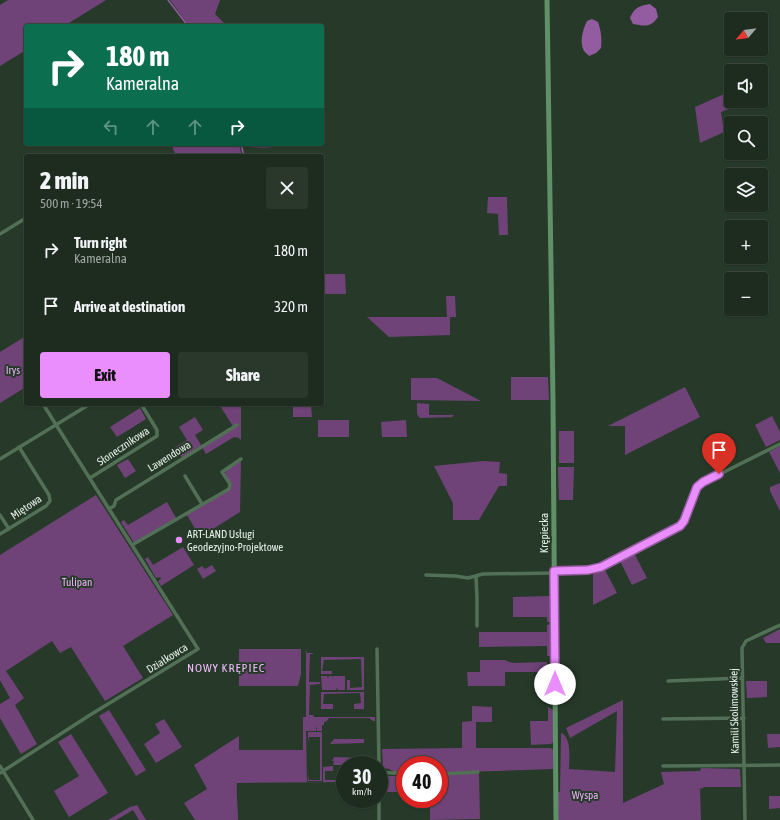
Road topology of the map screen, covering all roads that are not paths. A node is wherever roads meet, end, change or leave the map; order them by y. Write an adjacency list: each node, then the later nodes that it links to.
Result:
1 (547, 0): 21 (street, Krępiecka)
2 (24, 219): 3 (street)
3 (0, 234)
4 (44, 406): 7 (street)
5 (87, 406): 7 (street)
6 (142, 406): 14 (street, Słonecznikowa)
7 (56, 425): 10 (street); 14 (street)
8 (237, 425): 16 (street, Lawendowa)
9 (780, 444): 21 (street)
10 (19, 448): 11 (street); 18 (street, Miętowa)
11 (0, 459)
12 (241, 459): 15 (street)
13 (185, 476): 15 (street)
14 (90, 478): 16 (street, Działkowca)
15 (202, 504): 20 (street)
16 (110, 509): 20 (street, Działkowca)
17 (0, 515): 18 (street)
18 (9, 529): 19 (street, Miętowa)
19 (0, 534)
20 (132, 545): 36 (street, Działkowca)
21 (554, 572): 23 (street); 42 (street, Krępiecka)
22 (426, 575): 23 (street)
23 (476, 577): 25 (street)
24 (780, 625): 27 (street, Kamili Skolimowskiej)
25 (477, 626)
26 (378, 649): 31 (street)
27 (742, 678): 28 (street); 29 (street, Kamili Skolimowskiej)
28 (668, 681)
29 (744, 718): 30 (street); 32 (street, Kamili Skolimowskiej)
30 (663, 719)
31 (379, 756)
32 (745, 765): 33 (street); 35 (street); 43 (street, Kamili Skolimowskiej)
33 (780, 765)
34 (0, 766): 36 (street)
35 (663, 766)
36 (2, 772): 40 (street)
37 (478, 772): 38 (street)
38 (448, 774)
39 (378, 808): 41 (street)
40 (33, 820)
41 (379, 820)
42 (556, 820)
43 (745, 820)

